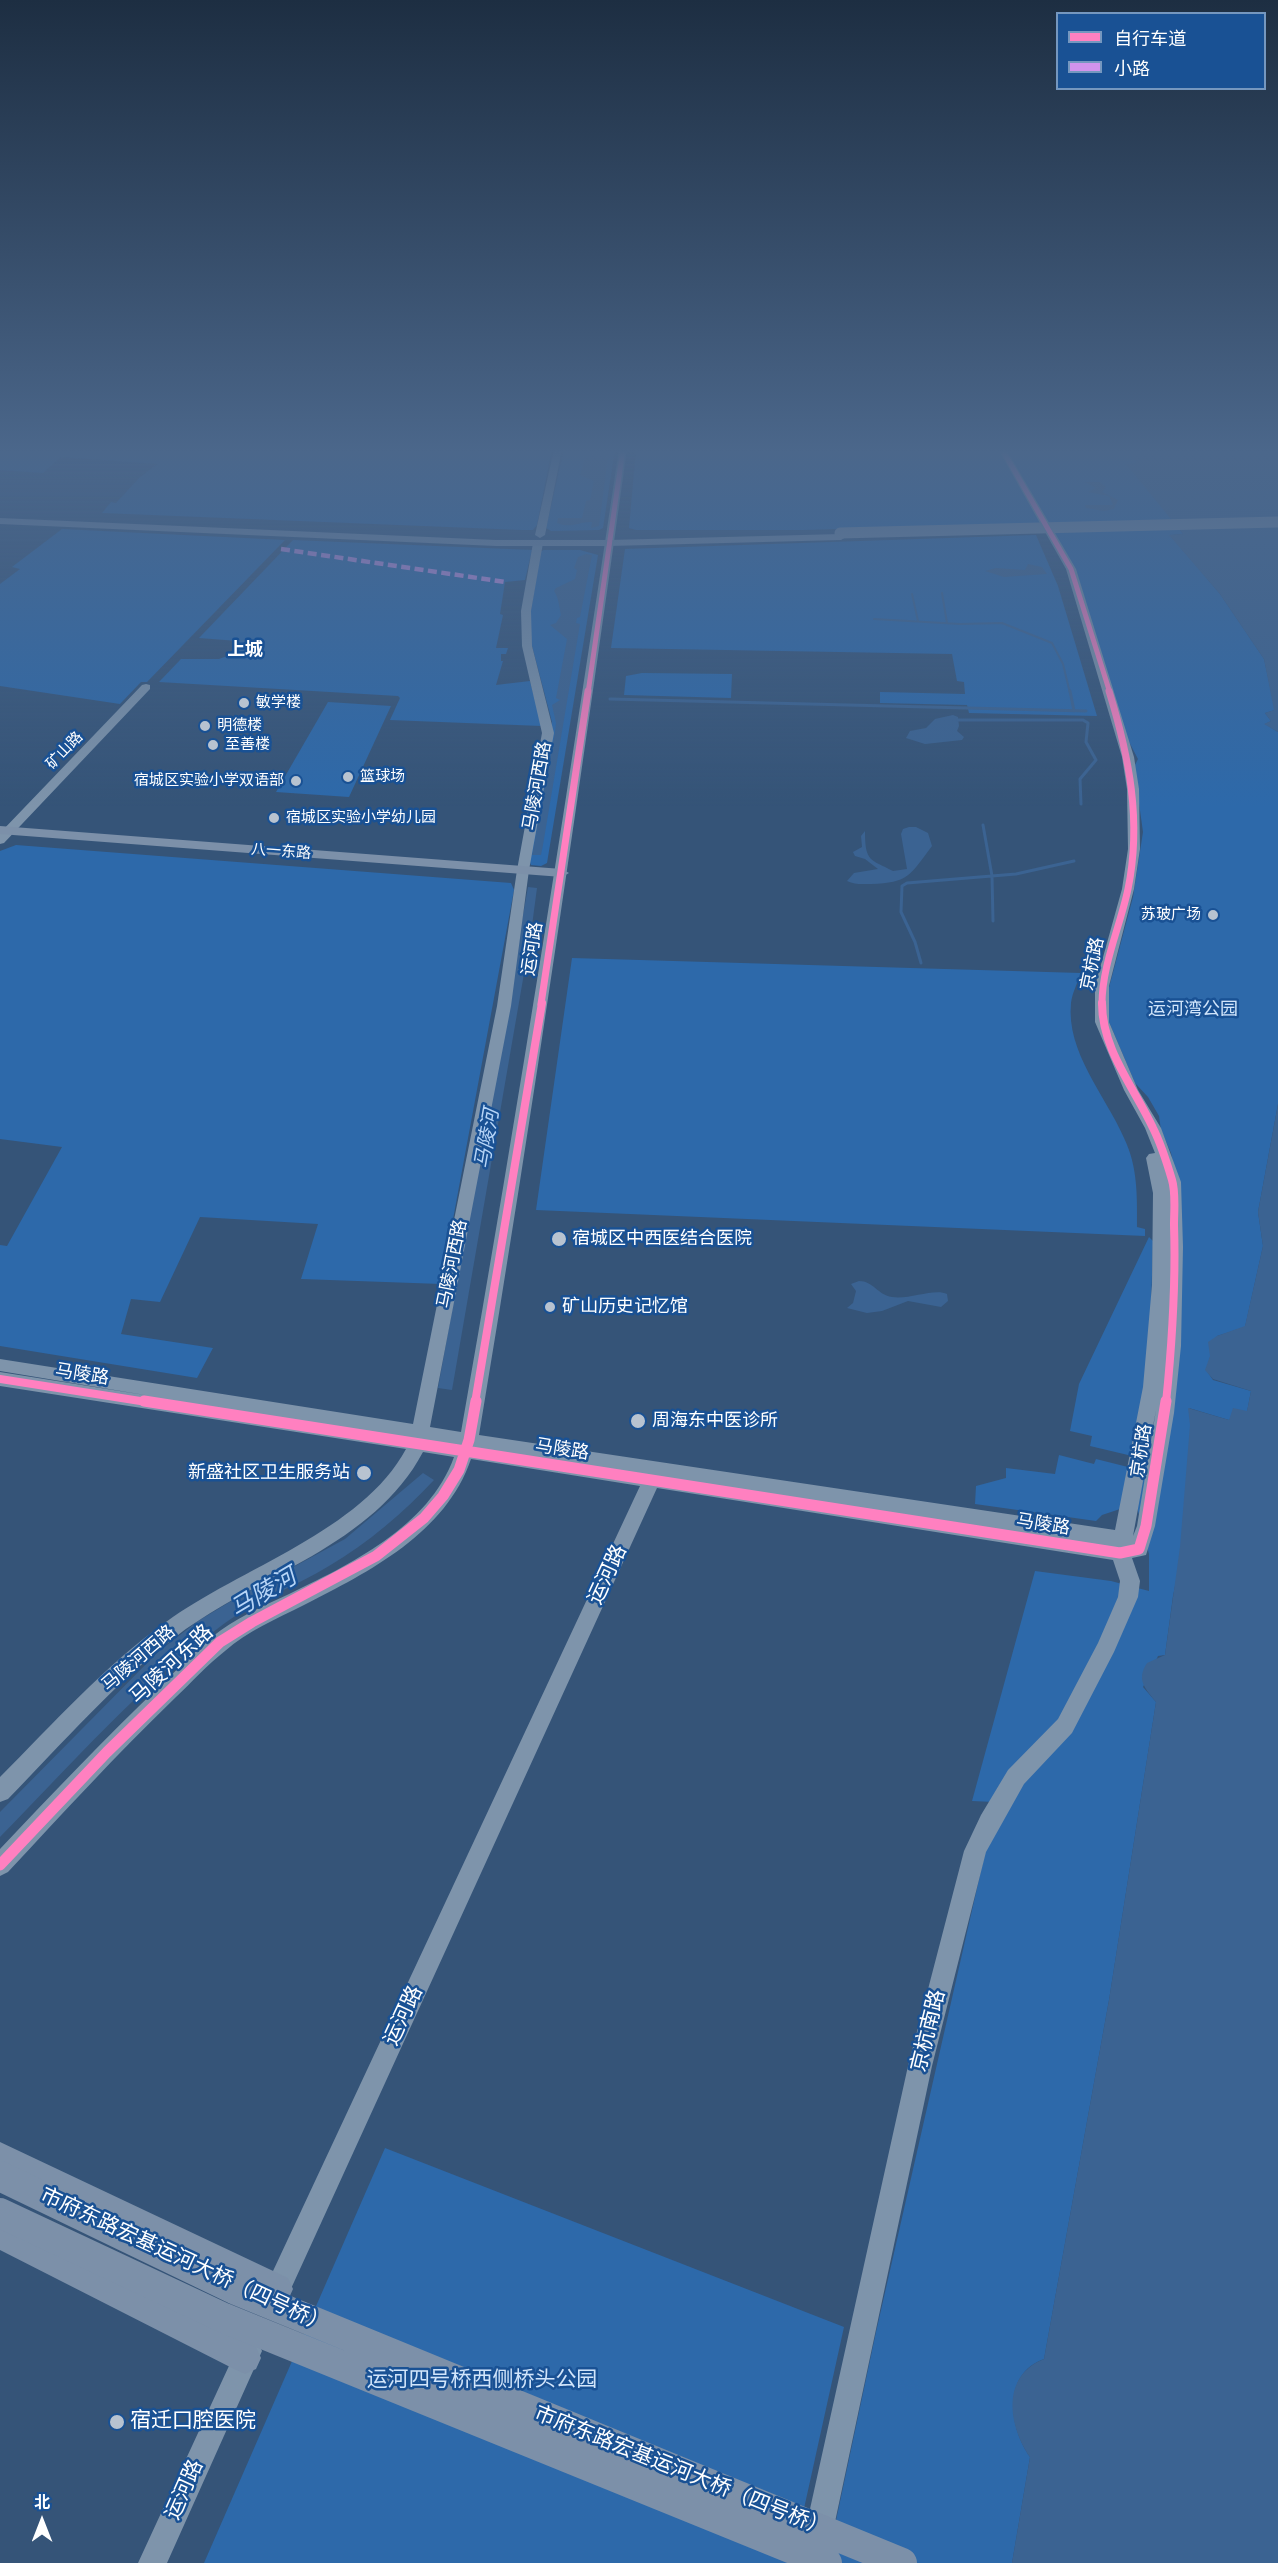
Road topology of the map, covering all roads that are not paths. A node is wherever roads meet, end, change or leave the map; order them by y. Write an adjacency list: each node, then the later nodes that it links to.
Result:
1 (534, 569): 7 (street, 马陵河西路)
2 (605, 569): 8 (street, 运河路)
3 (1060, 569): 14 (street, 京杭路)
4 (1071, 569): 14 (street, 京杭路)
5 (146, 687): 6 (street, 矿山路)
6 (3, 834): 7 (main road, 八一东路)
7 (523, 872): 8 (main road, 八一东路); 11 (street, 马陵河西路)
8 (561, 875): 12 (street, 运河路)
9 (0, 1365): 11 (street, 马陵路)
10 (0, 1379): 11 (street, 马陵路)
11 (419, 1438): 12 (street, 马陵路); 15 (street, 马陵河西路)
12 (467, 1446): 13 (street, 马陵路); 16 (street, 马陵河东路)
13 (654, 1475): 14 (street, 马陵路); 21 (street, 运河路)
14 (1127, 1547): 24 (street, 京杭南路)
15 (0, 1792)
16 (0, 1865)
17 (0, 2157): 21 (main road)
18 (0, 2176): 26 (main road, 市府东路宏基运河大桥（四号桥）, bridge)
19 (0, 2213): 25 (main road, 市府东路宏基运河大桥（四号桥）, bridge)
20 (0, 2234): 22 (main road)
21 (277, 2289): 22 (street, 运河路)
22 (245, 2358): 23 (street, 运河路)
23 (152, 2563)
24 (812, 2563)
25 (828, 2563)
26 (902, 2563)

